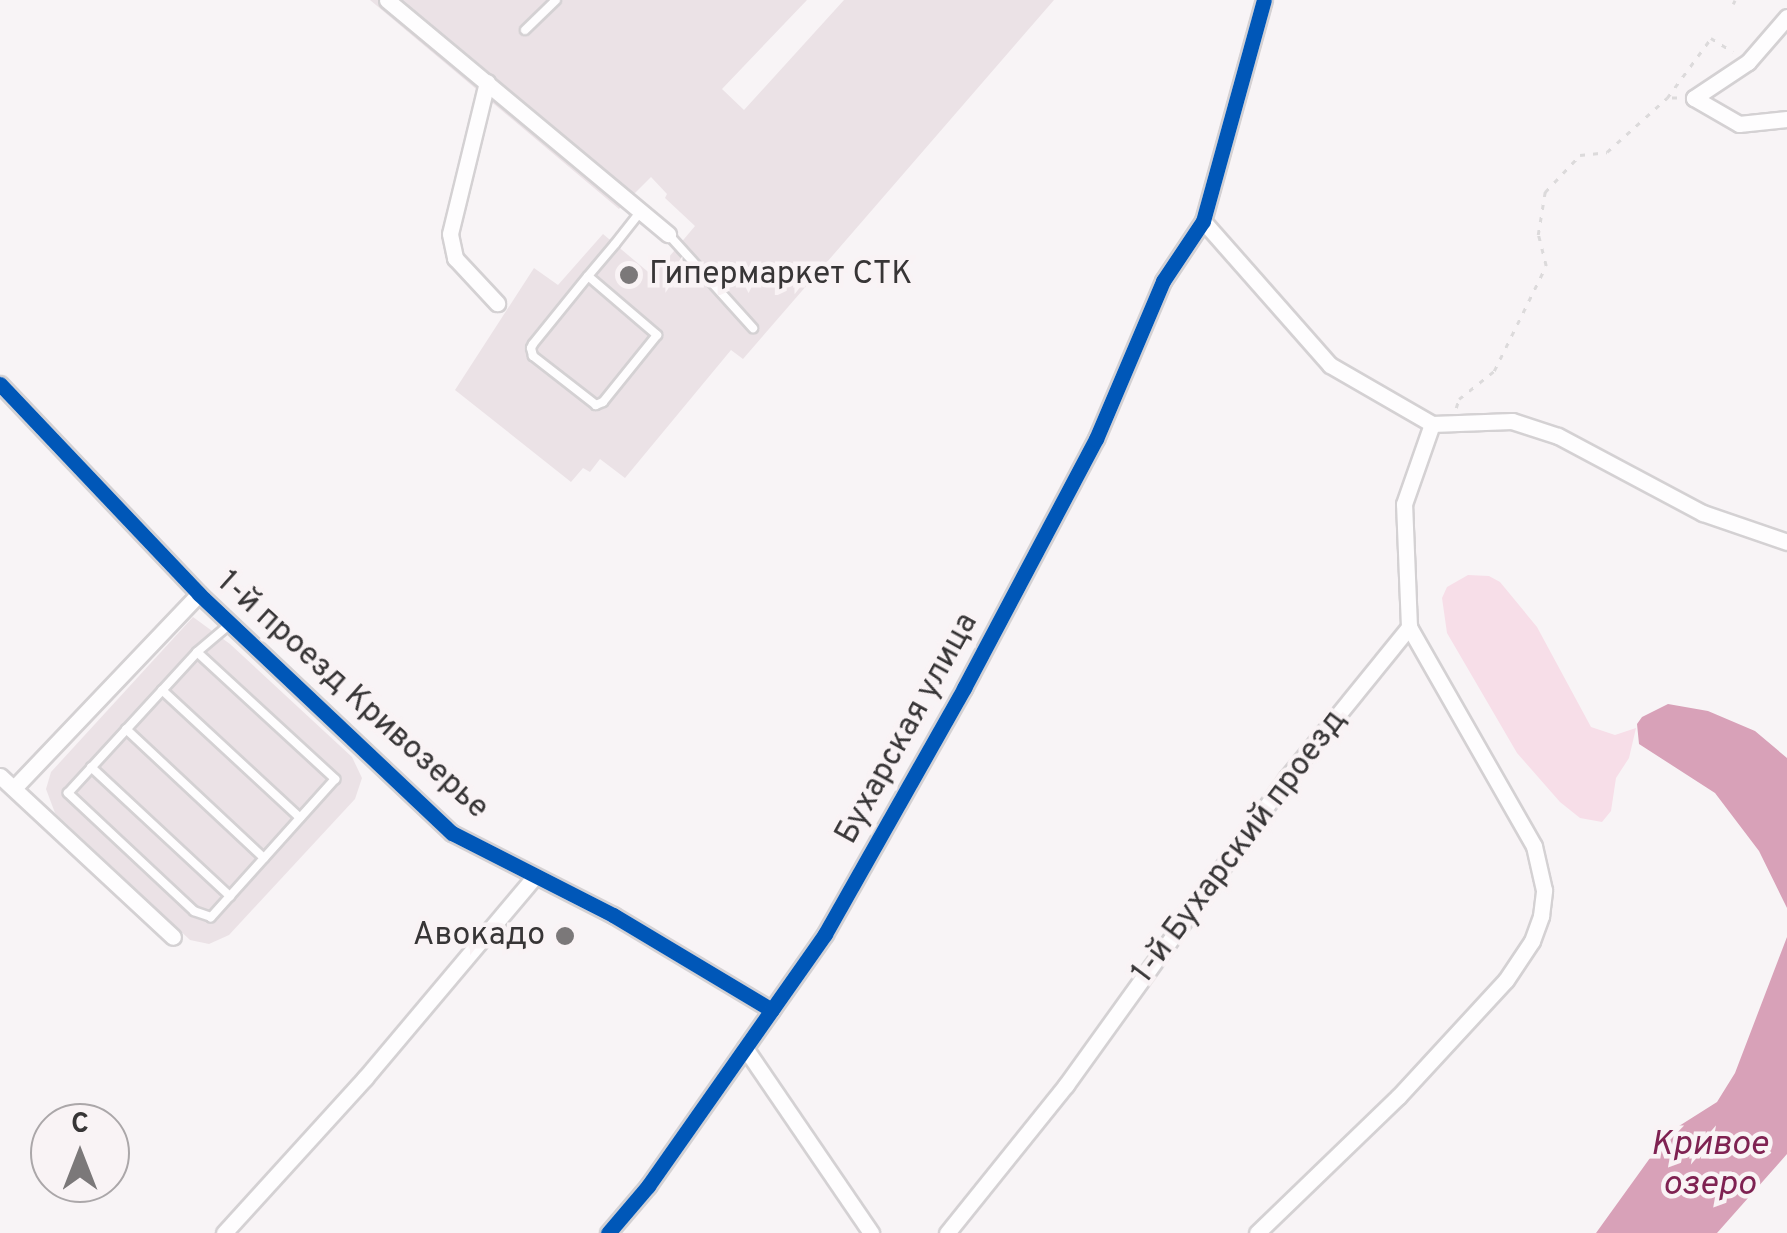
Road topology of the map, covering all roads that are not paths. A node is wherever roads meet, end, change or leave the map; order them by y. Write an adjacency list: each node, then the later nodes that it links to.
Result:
1 (387, 0): 6 (street)
2 (556, 0): 5 (lane)
3 (1264, 0): 9 (street, Бухарская улица)
4 (1787, 17): 7 (street)
5 (525, 30)
6 (487, 82): 8 (street); 12 (street)
7 (1787, 119)
8 (640, 212): 10 (street); 11 (lane)
9 (1203, 221): 15 (street); 31 (street, Бухарская улица)
10 (668, 234): 13 (lane)
11 (588, 276): 11 (lane)
12 (497, 303)
13 (753, 328)
14 (0, 384): 17 (street, 1-й проезд Кривозерье)
15 (1432, 424): 16 (street); 19 (street)
16 (1787, 542)
17 (198, 594): 18 (street, 1-й проезд Кривозерье); 25 (street)
18 (230, 624): 20 (lane); 28 (street, 1-й проезд Кривозерье)
19 (1409, 626): 36 (street, 1-й Бухарский проезд); 37 (street)
20 (197, 652): 21 (lane); 26 (lane)
21 (162, 690): 22 (lane); 26 (lane)
22 (126, 729): 23 (lane); 27 (lane)
23 (92, 767): 29 (lane); 29 (lane)
24 (0, 776): 25 (street)
25 (14, 788): 30 (street)
26 (300, 818): 27 (lane)
27 (264, 858): 29 (lane)
28 (534, 877): 31 (street, 1-й проезд Кривозерье); 33 (street)
29 (230, 896)
30 (173, 938)
31 (772, 1010): 32 (street, Бухарская улица)
32 (745, 1048): 34 (street, Бухарская улица); 35 (street)
33 (224, 1233)
34 (608, 1233)
35 (871, 1233)
36 (947, 1233)
37 (1257, 1233)

